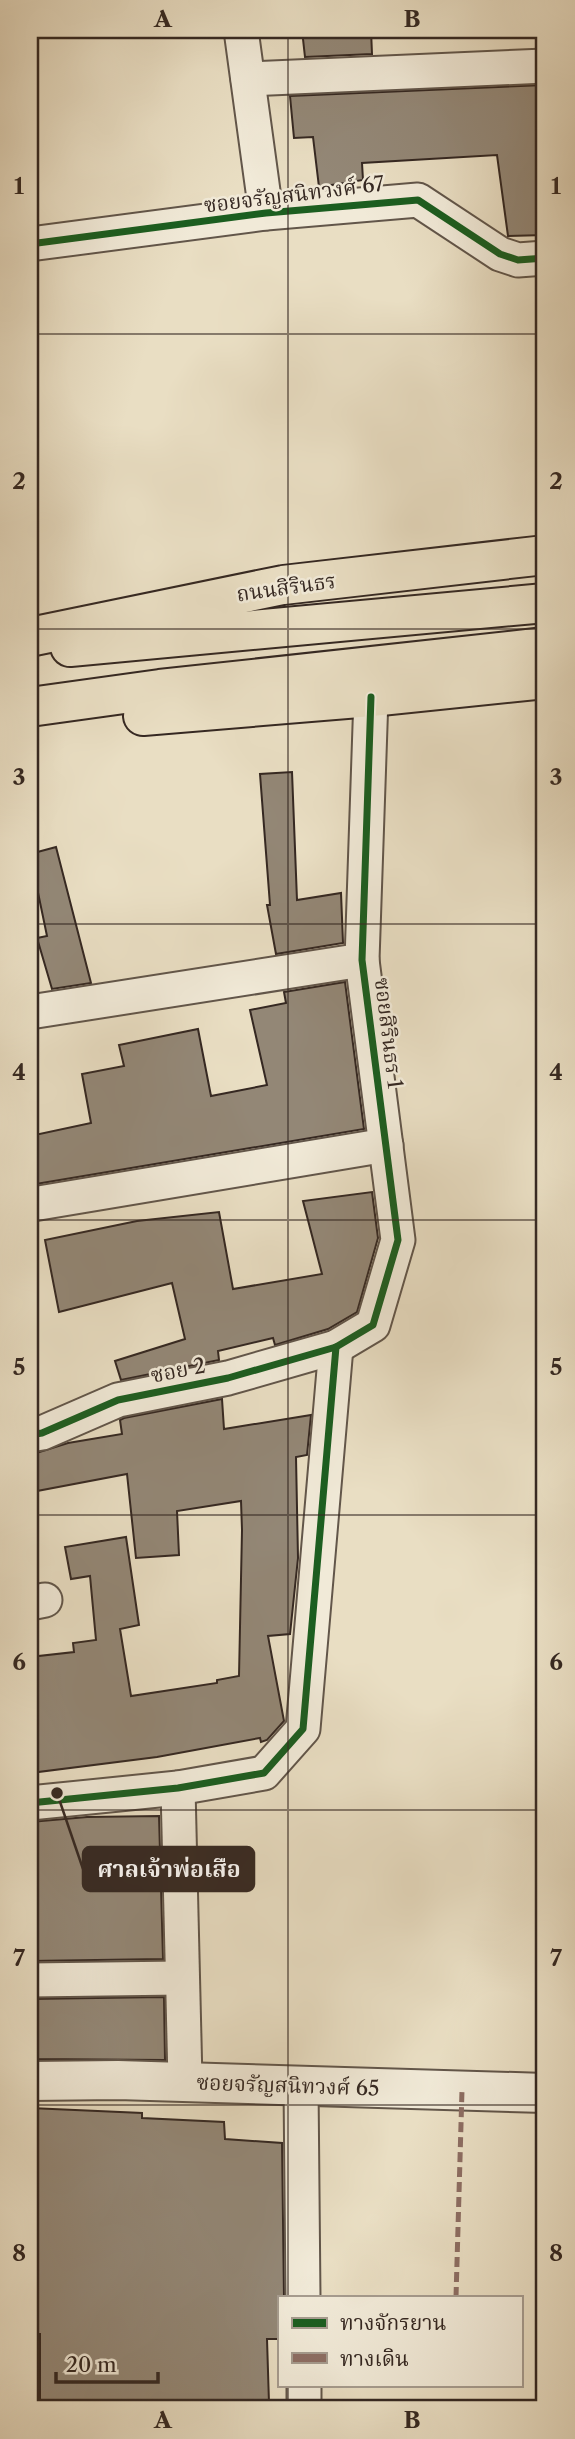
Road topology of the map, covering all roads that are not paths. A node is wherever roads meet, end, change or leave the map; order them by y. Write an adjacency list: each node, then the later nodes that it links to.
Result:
1 (241, 30): 3 (street)
2 (545, 66): 3 (street)
3 (248, 79): 4 (street)
4 (267, 214): 5 (street, ซอยจรัญสนิทวงศ์ 67); 6 (street, ซอยจรัญสนิทวงศ์ 67)
5 (30, 244)
6 (545, 258)
7 (545, 555): 9 (main road, ถนนสิรินธร)
8 (545, 603): 11 (main road, ถนนสิรินธร)
9 (30, 637)
10 (545, 648): 14 (main road)
11 (30, 650)
12 (545, 678): 13 (main road)
13 (371, 697): 14 (main road); 15 (street, ซอยสิรินธร 1)
14 (30, 709)
15 (362, 960): 16 (street); 17 (street, ซอยสิรินธร 1)
16 (30, 1012)
17 (386, 1145): 18 (street); 19 (street, ซอยสิรินธร 1)
18 (33, 1204)
19 (336, 1347): 20 (street, ซอย 2); 21 (street)
20 (30, 1435)
21 (178, 1788): 22 (street); 23 (street)
22 (30, 1802)
23 (181, 1978): 24 (street); 26 (street)
24 (30, 1980)
25 (30, 2081): 26 (street, ซอยจรัญสนิทวงศ์ 65)
26 (185, 2081): 27 (street, ซอยจรัญสนิทวงศ์ 65)
27 (301, 2085): 28 (street, ซอยจรัญสนิทวงศ์ 65); 29 (street)
28 (545, 2093)
29 (303, 2296)
30 (304, 2386): 31 (street)
31 (304, 2409)

